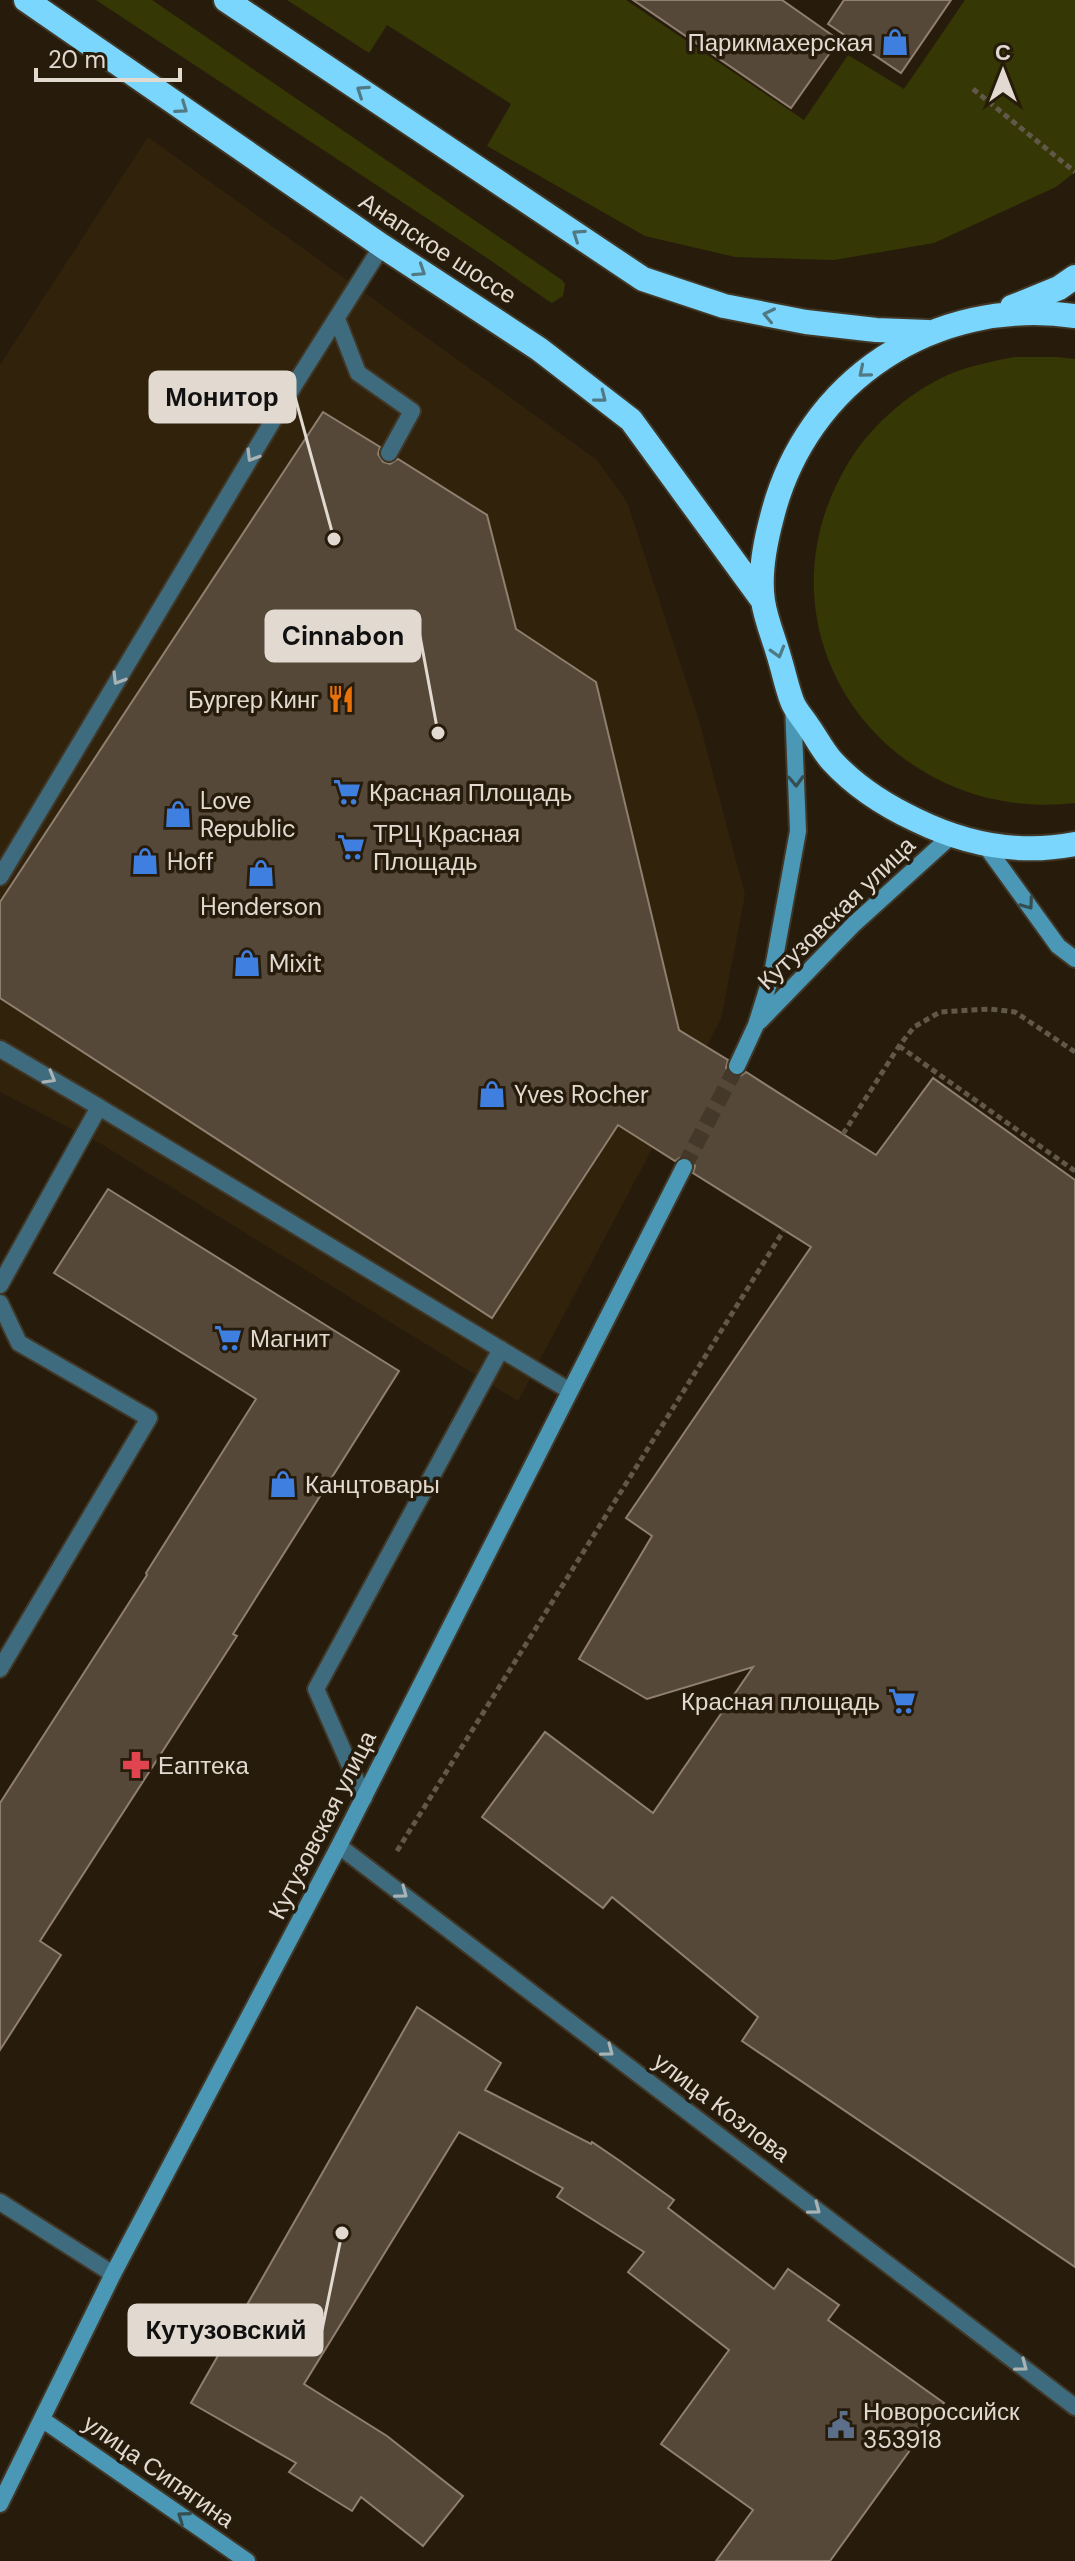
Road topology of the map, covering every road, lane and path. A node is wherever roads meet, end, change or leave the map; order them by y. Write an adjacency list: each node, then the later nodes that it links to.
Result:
1 (26, 0): 5 (highway, Анапское шоссе, one-way to 5)
2 (226, 0): 10 (highway, one-way to 2)
3 (973, 89): 4 (path)
4 (1075, 172)
5 (382, 246): 9 (street); 12 (highway, Анапское шоссе, one-way to 12)
6 (1075, 277): 7 (highway)
7 (990, 315): 8 (highway); 10 (highway)
8 (1075, 316)
9 (337, 319): 11 (street); 17 (street, one-way to 17)
10 (930, 332): 12 (highway, one-way to 12)
11 (389, 453)
12 (763, 601): 13 (highway, one-way to 13)
13 (793, 703): 14 (highway); 19 (street, Кутузовская улица, one-way to 19)
14 (950, 837): 16 (highway); 19 (street, Кутузовская улица)
15 (1075, 844): 16 (highway)
16 (985, 845): 18 (street, one-way to 18)
17 (0, 877)
18 (1075, 959)
19 (756, 1025): 23 (street, Кутузовская улица)
20 (899, 1046): 22 (path); 25 (path); 27 (path)
21 (0, 1049): 24 (street, one-way to 24)
22 (1075, 1052)
23 (737, 1066)
24 (99, 1107): 29 (street); 31 (street)
25 (843, 1134)
26 (684, 1167): 32 (street, Кутузовская улица)
27 (1075, 1171)
28 (784, 1230): 36 (path)
29 (0, 1285)
30 (0, 1303): 33 (street)
31 (501, 1349): 32 (street); 34 (street)
32 (570, 1391): 34 (street, Кутузовская улица)
33 (0, 1669)
34 (364, 1798): 35 (street, Кутузовская улица)
35 (339, 1846): 36 (street, улица Козлова); 38 (street, Кутузовская улица)
36 (381, 1877): 39 (street, улица Козлова, one-way to 39)
37 (0, 2202): 38 (street)
38 (113, 2274): 40 (street, Кутузовская улица)
39 (1075, 2407)
40 (43, 2420): 41 (street, Кутузовская улица); 42 (street, улица Сипягина, one-way to 40)
41 (0, 2504)
42 (247, 2561)

